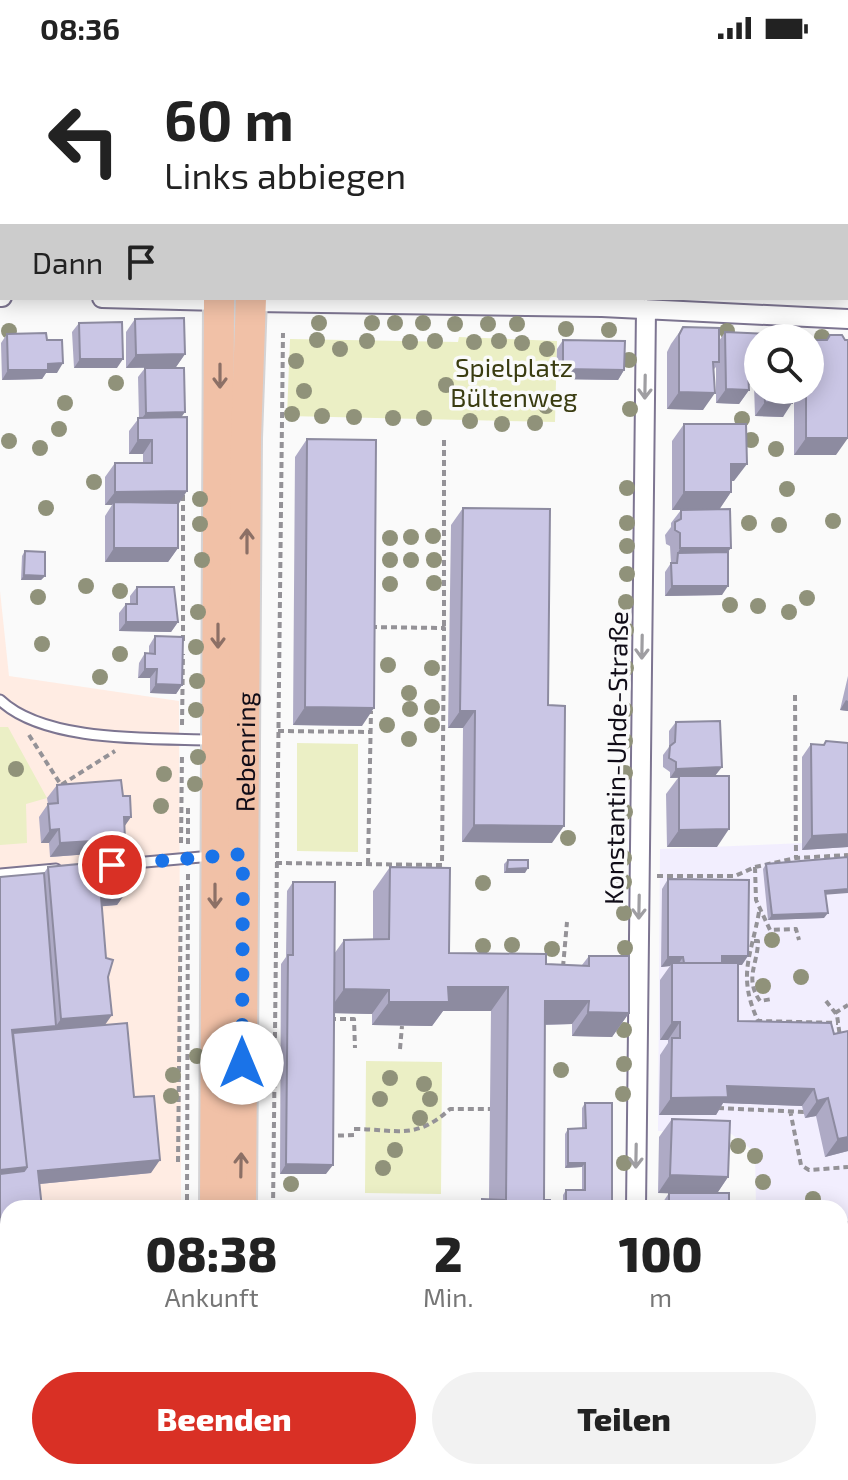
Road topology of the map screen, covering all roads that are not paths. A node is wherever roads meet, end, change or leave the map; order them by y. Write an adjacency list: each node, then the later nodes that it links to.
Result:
1 (219, 300): 7 (main road, Rebenring, one-way to 7)
2 (251, 300): 3 (street); 8 (main road, Rebenring, one-way to 2)
3 (602, 302): 4 (street)
4 (646, 309): 5 (street); 14 (street, Konstantin-Uhde-Straße, one-way to 14)
5 (848, 319)
6 (0, 700): 7 (lane)
7 (217, 740): 8 (main road, Rebenring)
8 (229, 855): 9 (lane); 12 (main road, Rebenring, one-way to 12); 13 (main road, Rebenring, one-way to 8)
9 (108, 865)
10 (61, 869): 11 (lane)
11 (0, 874)
12 (215, 1200)
13 (241, 1200)
14 (636, 1200)

